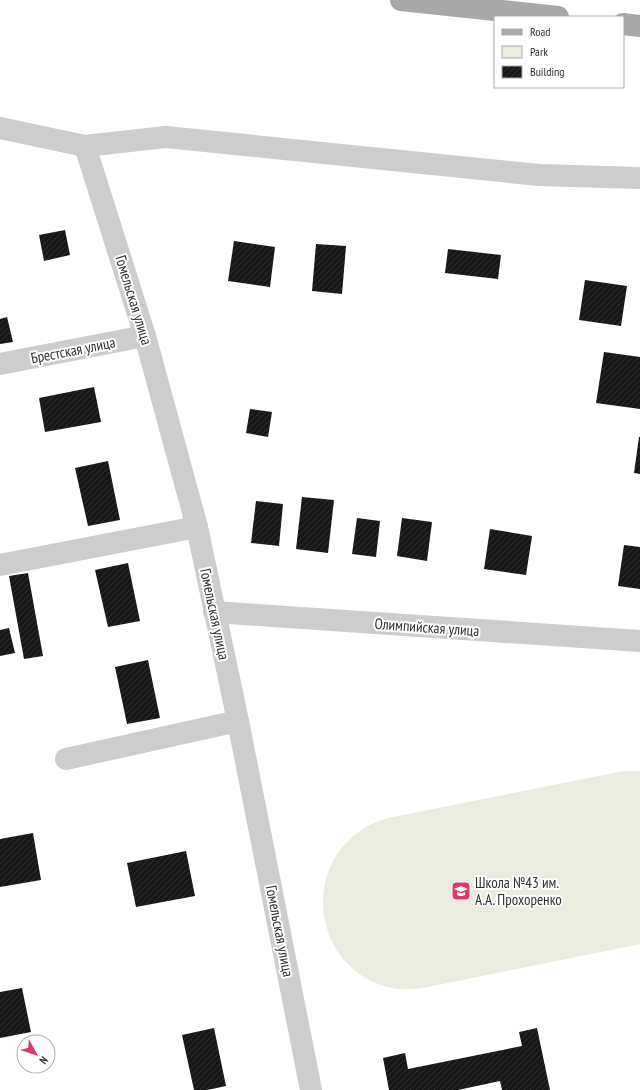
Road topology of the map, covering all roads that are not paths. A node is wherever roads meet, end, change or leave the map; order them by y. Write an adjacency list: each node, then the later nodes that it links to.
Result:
1 (401, 0): 2 (main road)
2 (549, 16)
3 (624, 24): 4 (main road)
4 (640, 26)
5 (0, 128): 6 (street)
6 (85, 146): 7 (street); 8 (street, Гомельская улица)
7 (640, 178)
8 (145, 336): 9 (street, Брестская улица); 10 (street, Гомельская улица)
9 (0, 364)
10 (197, 527): 11 (street); 12 (street, Гомельская улица)
11 (0, 565)
12 (214, 612): 13 (street, Олимпийская улица); 14 (street, Гомельская улица)
13 (640, 641)
14 (238, 721): 15 (street); 16 (street, Гомельская улица)
15 (66, 759)
16 (311, 1090)

